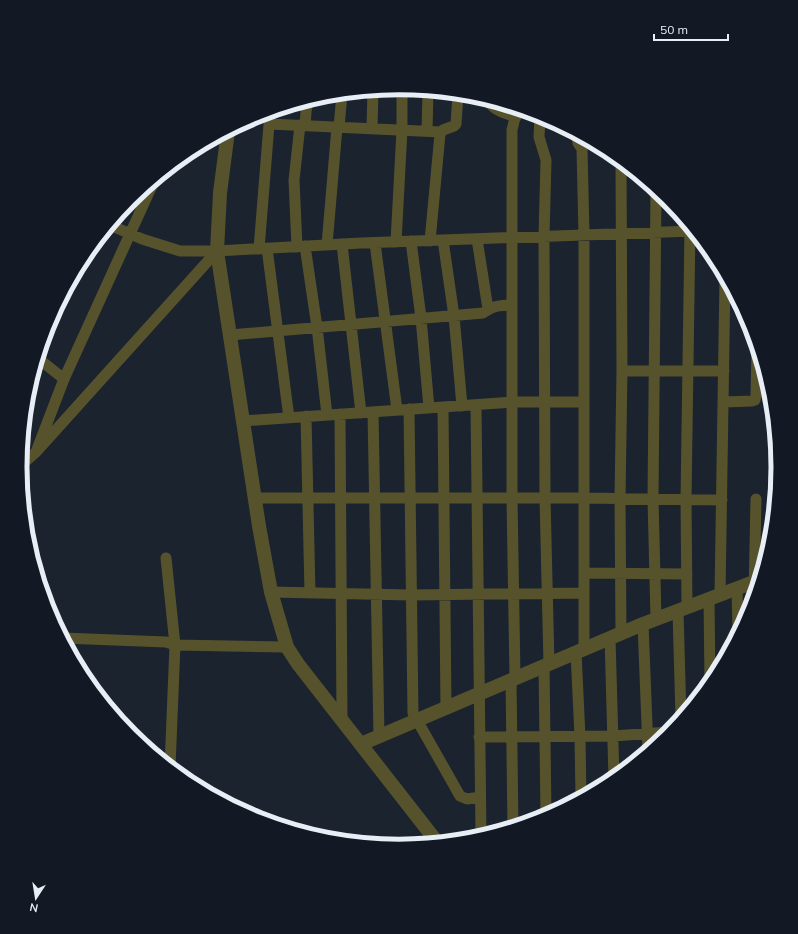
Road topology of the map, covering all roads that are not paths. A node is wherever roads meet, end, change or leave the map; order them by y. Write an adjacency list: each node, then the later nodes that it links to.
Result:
1 (402, 95): 16 (street)
2 (373, 96): 15 (street)
3 (428, 96): 17 (street)
4 (341, 99): 14 (street)
5 (458, 100): 18 (street)
6 (306, 107): 13 (street)
7 (493, 107): 8 (street)
8 (505, 111)
9 (516, 114): 32 (street)
10 (269, 119): 12 (street)
11 (539, 122): 30 (street)
12 (268, 124): 13 (street); 42 (street)
13 (302, 125): 14 (street); 41 (street)
14 (338, 127): 15 (street); 40 (street)
15 (372, 128): 16 (street)
16 (402, 130): 17 (street); 36 (street)
17 (427, 131): 18 (street)
18 (441, 132): 35 (street)
19 (227, 137): 43 (street)
20 (578, 141): 29 (street)
21 (621, 169): 27 (street)
22 (150, 191): 28 (street)
23 (656, 199): 26 (street)
24 (115, 227): 28 (street)
25 (686, 230): 26 (street)
26 (657, 232): 27 (street); 57 (street)
27 (622, 233): 29 (street); 56 (street)
28 (131, 234): 43 (street); 60 (street)
29 (584, 235): 30 (street); 63 (street)
30 (544, 236): 32 (street); 62 (street)
31 (691, 237): 58 (street)
32 (512, 238): 33 (street); 45 (street)
33 (477, 239): 34 (street); 46 (street)
34 (442, 240): 35 (street); 47 (street)
35 (430, 241): 37 (street)
36 (396, 242): 37 (street); 38 (street)
37 (411, 242): 48 (street)
38 (375, 243): 39 (street); 49 (street)
39 (342, 244): 40 (street); 50 (street)
40 (327, 245): 41 (street)
41 (301, 247): 42 (street); 51 (street)
42 (263, 249): 43 (street); 52 (street)
43 (217, 251): 53 (street); 78 (street)
44 (725, 288): 59 (street)
45 (512, 305): 46 (street); 61 (street)
46 (488, 309): 47 (street)
47 (454, 316): 48 (street); 66 (street)
48 (421, 318): 49 (street); 68 (street)
49 (385, 321): 50 (street); 70 (street)
50 (351, 324): 51 (street); 72 (street)
51 (317, 327): 52 (street); 74 (street)
52 (278, 331): 53 (street); 76 (street)
53 (230, 335): 77 (street)
54 (42, 363): 60 (street)
55 (757, 366): 64 (street)
56 (622, 372): 57 (street); 90 (street)
57 (656, 372): 58 (street); 91 (street)
58 (688, 372): 59 (street); 93 (street)
59 (724, 372): 64 (street)
60 (64, 380): 78 (street)
61 (512, 402): 62 (street); 65 (street); 87 (street)
62 (545, 402): 63 (street); 88 (street)
63 (584, 402): 89 (street)
64 (724, 402): 94 (street)
65 (476, 405): 66 (street); 86 (street)
66 (462, 406): 67 (street)
67 (443, 407): 68 (street); 85 (street)
68 (429, 408): 69 (street)
69 (409, 409): 70 (street); 84 (street)
70 (397, 410): 71 (street)
71 (373, 412): 72 (street); 83 (street)
72 (360, 413): 73 (street)
73 (340, 414): 74 (street); 82 (street)
74 (326, 415): 75 (street)
75 (306, 416): 76 (street); 81 (street)
76 (289, 418): 77 (street)
77 (243, 421): 80 (street)
78 (36, 452): 79 (street)
79 (27, 460)
80 (255, 498): 81 (street); 103 (street)
81 (309, 498): 82 (street); 104 (street)
82 (341, 498): 83 (street); 107 (street)
83 (375, 498): 84 (street); 108 (street)
84 (411, 498): 85 (street); 111 (street)
85 (443, 498): 86 (street); 112 (street)
86 (478, 498): 87 (street); 109 (street)
87 (512, 498): 88 (street); 110 (street)
88 (545, 498): 89 (street); 105 (street)
89 (584, 498): 90 (street); 97 (street)
90 (620, 498): 91 (street); 98 (street)
91 (654, 499): 93 (street); 99 (street)
92 (756, 499): 96 (street)
93 (686, 500): 94 (street); 100 (street)
94 (722, 500): 113 (street)
95 (166, 558): 119 (street)
96 (756, 570)
97 (584, 573): 98 (street); 106 (street)
98 (620, 574): 99 (street); 117 (street)
99 (655, 574): 100 (street); 115 (street)
100 (687, 574): 114 (street)
101 (751, 586): 102 (street)
102 (737, 588): 113 (street); 116 (street)
103 (270, 592): 104 (street); 120 (street)
104 (310, 593): 107 (street)
105 (548, 593): 106 (street); 110 (street); 122 (street)
106 (584, 593): 121 (street)
107 (341, 594): 108 (street); 128 (street)
108 (377, 594): 111 (street); 132 (street)
109 (478, 594): 110 (street); 112 (street); 125 (street)
110 (514, 594): 124 (street)
111 (411, 595): 112 (street); 129 (street)
112 (445, 595): 126 (street)
113 (714, 597): 114 (street); 123 (street)
114 (682, 609): 115 (street); 127 (street)
115 (649, 621): 117 (street); 131 (street)
116 (738, 621)
117 (616, 636): 121 (street); 133 (street)
118 (69, 638): 119 (street)
119 (175, 645): 120 (street); 140 (street)
120 (287, 646): 128 (street)
121 (580, 651): 122 (street); 136 (street)
122 (546, 665): 124 (street); 135 (street)
123 (711, 670)
124 (513, 679): 125 (street); 134 (street)
125 (478, 694): 126 (street); 137 (street)
126 (446, 708): 129 (street)
127 (681, 709)
128 (342, 719): 139 (street)
129 (416, 720): 132 (street); 143 (street)
130 (659, 733): 131 (street)
131 (648, 734): 133 (street); 138 (street)
132 (379, 736): 139 (street)
133 (613, 736): 136 (street); 141 (street)
134 (512, 737): 135 (street); 137 (street); 145 (street)
135 (545, 737): 136 (street); 144 (street)
136 (580, 737): 142 (street)
137 (479, 738): 143 (street)
138 (648, 743)
139 (361, 744): 147 (street)
140 (170, 760)
141 (614, 770)
142 (580, 792)
143 (480, 797): 146 (street)
144 (546, 809)
145 (513, 821)
146 (481, 830)
147 (433, 837)

